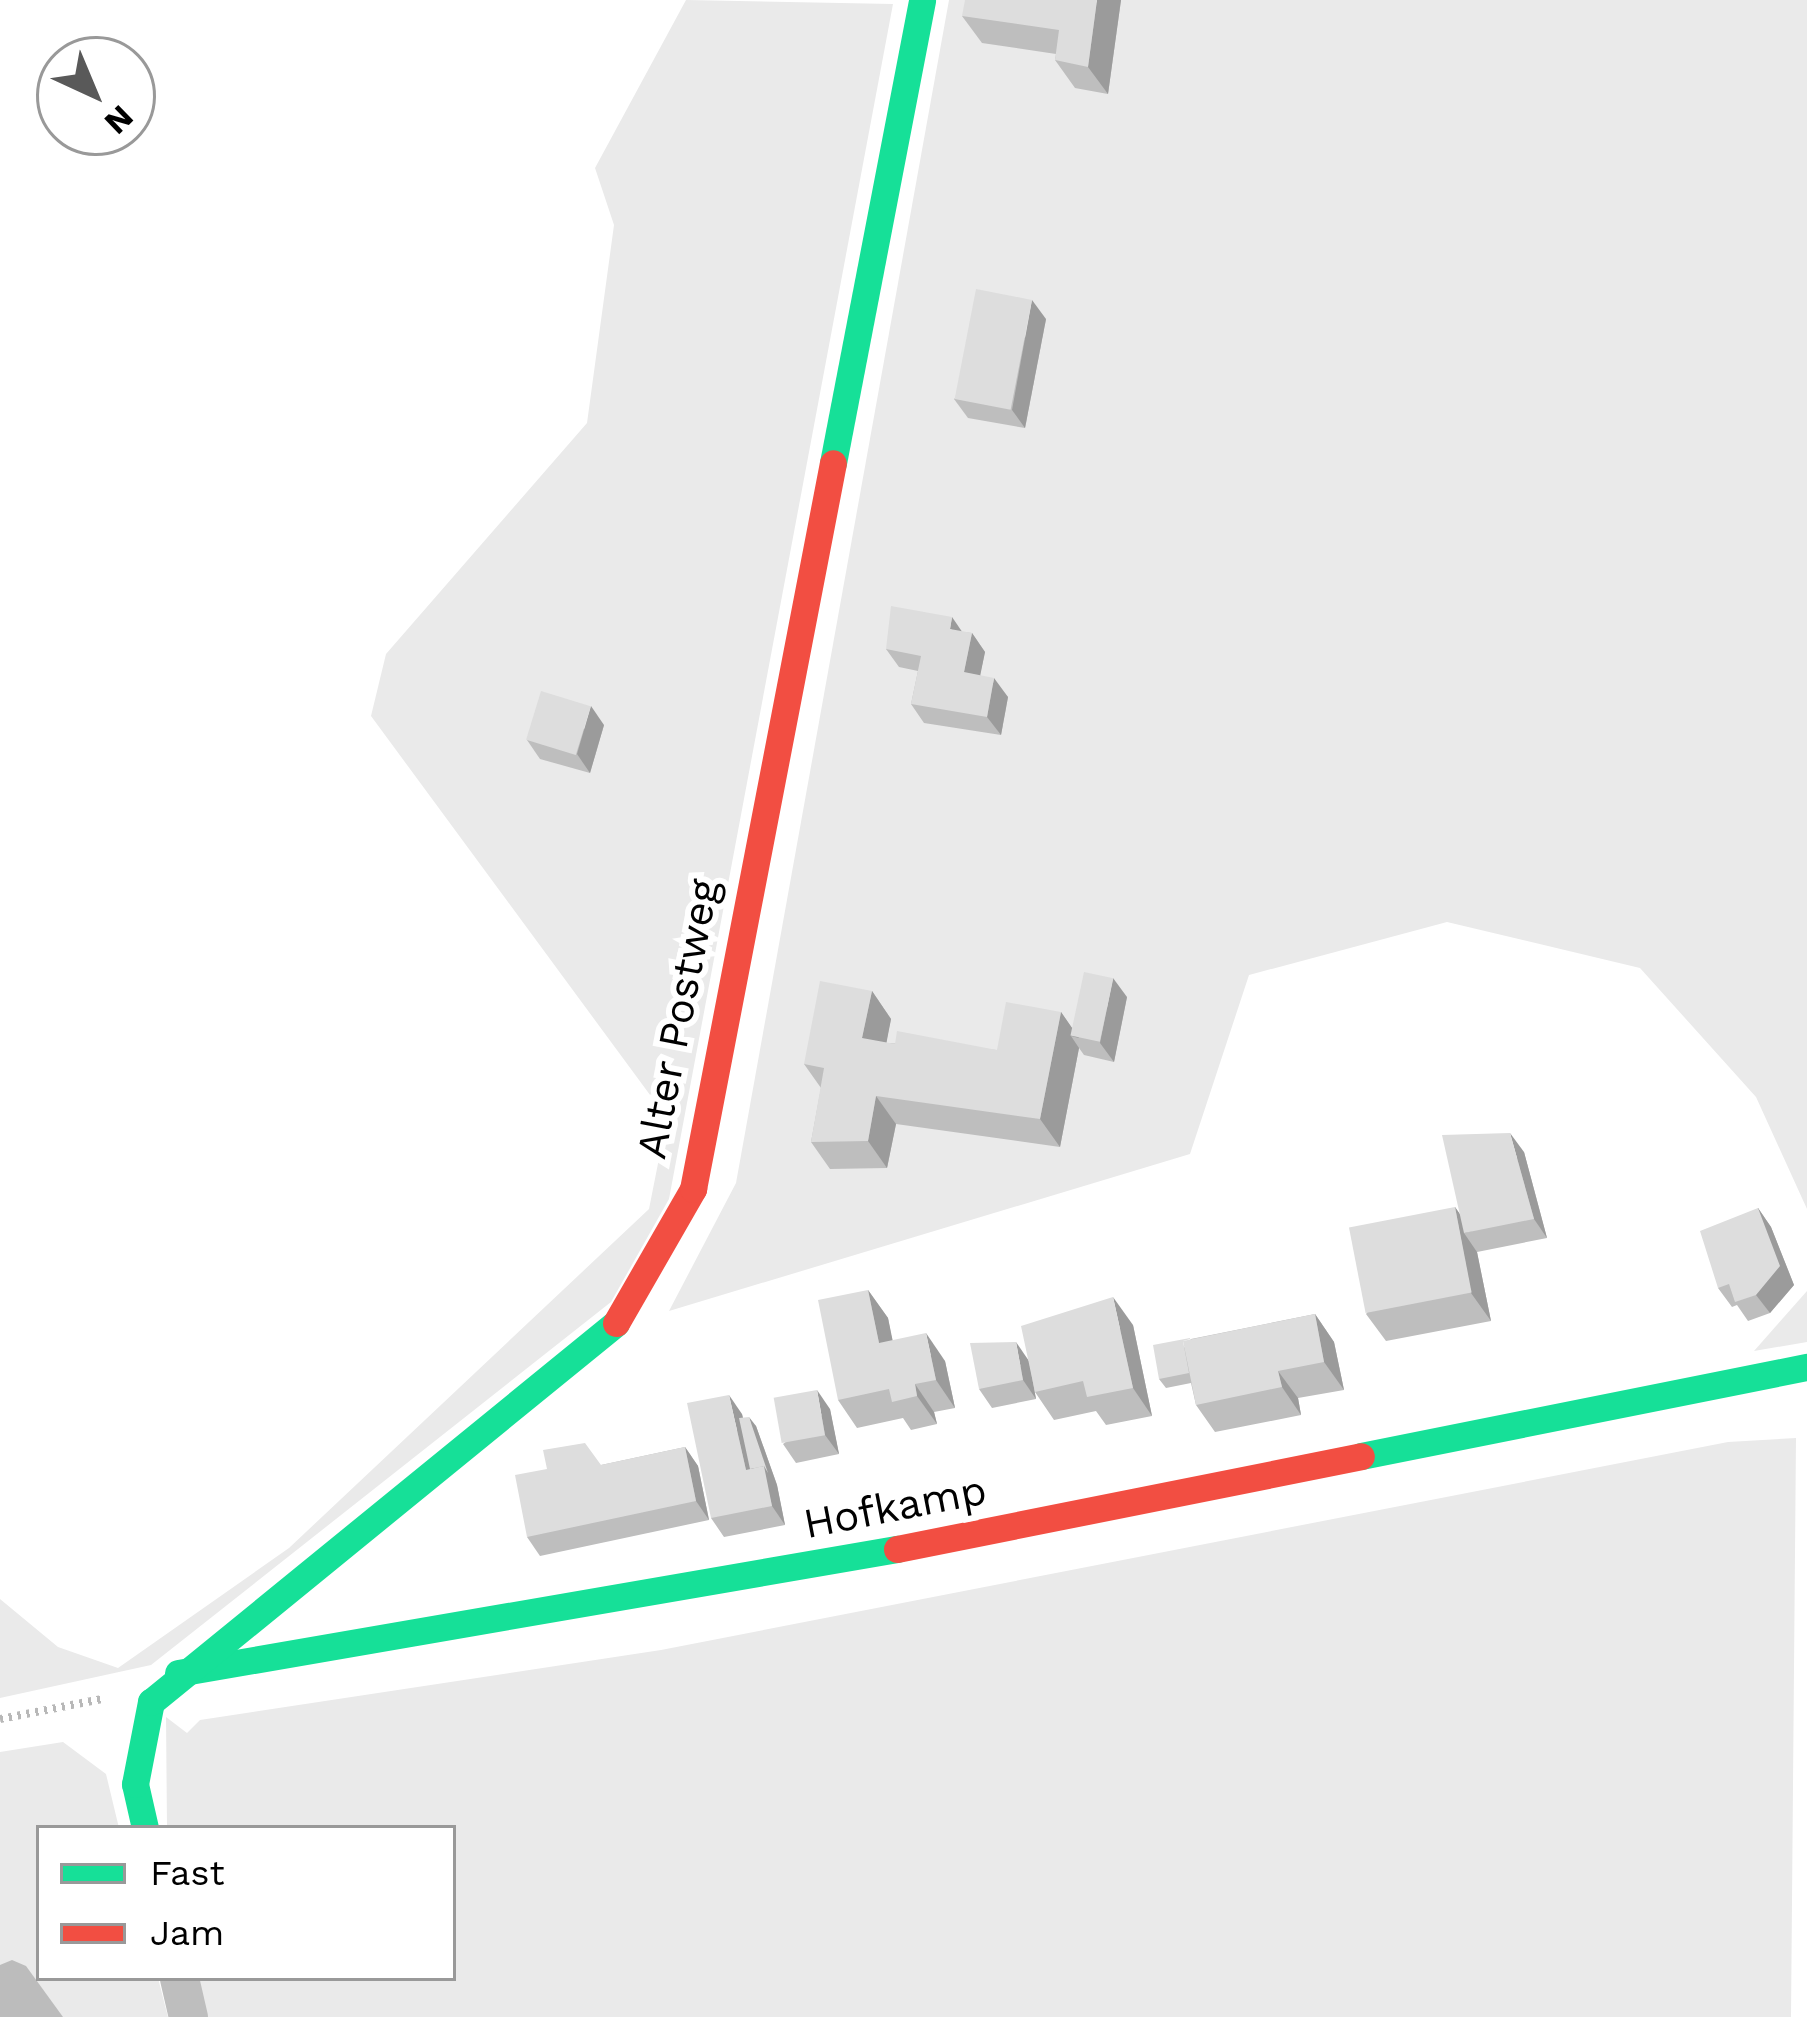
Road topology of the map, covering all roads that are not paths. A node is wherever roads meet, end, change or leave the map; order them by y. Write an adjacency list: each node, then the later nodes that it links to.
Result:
1 (922, 0): 3 (street, Alter Postweg)
2 (1807, 1367): 3 (street, Hofkamp)
3 (177, 1673): 4 (street, Alter Postweg)
4 (144, 1825)
5 (180, 1981): 6 (street)
6 (188, 2017)

